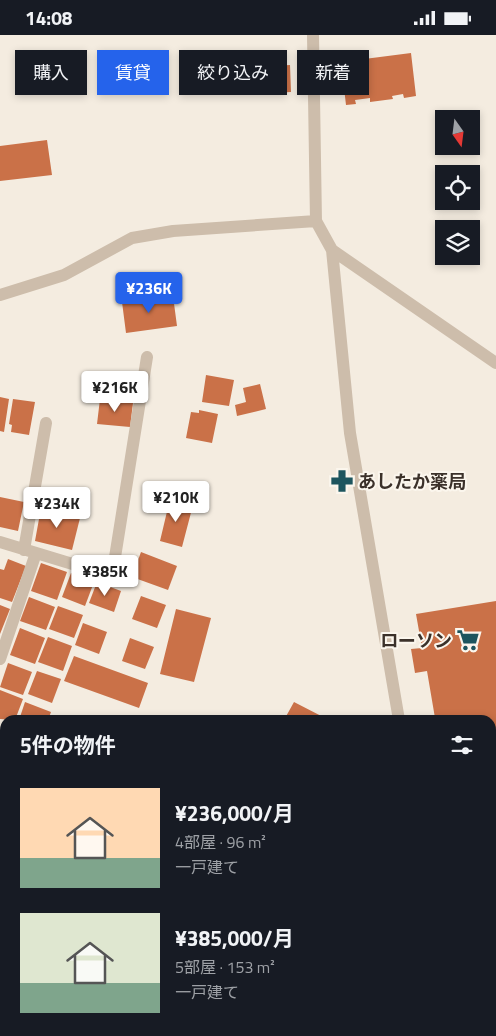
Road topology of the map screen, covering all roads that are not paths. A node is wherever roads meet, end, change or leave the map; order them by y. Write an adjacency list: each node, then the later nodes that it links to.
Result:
1 (313, 35): 2 (street)
2 (316, 221): 3 (street); 4 (street)
3 (332, 250): 6 (street); 11 (street)
4 (0, 295)
5 (147, 357): 9 (street)
6 (496, 363)
7 (46, 423): 9 (street)
8 (0, 542): 9 (street)
9 (30, 551): 10 (street)
10 (0, 659)
11 (398, 715)

